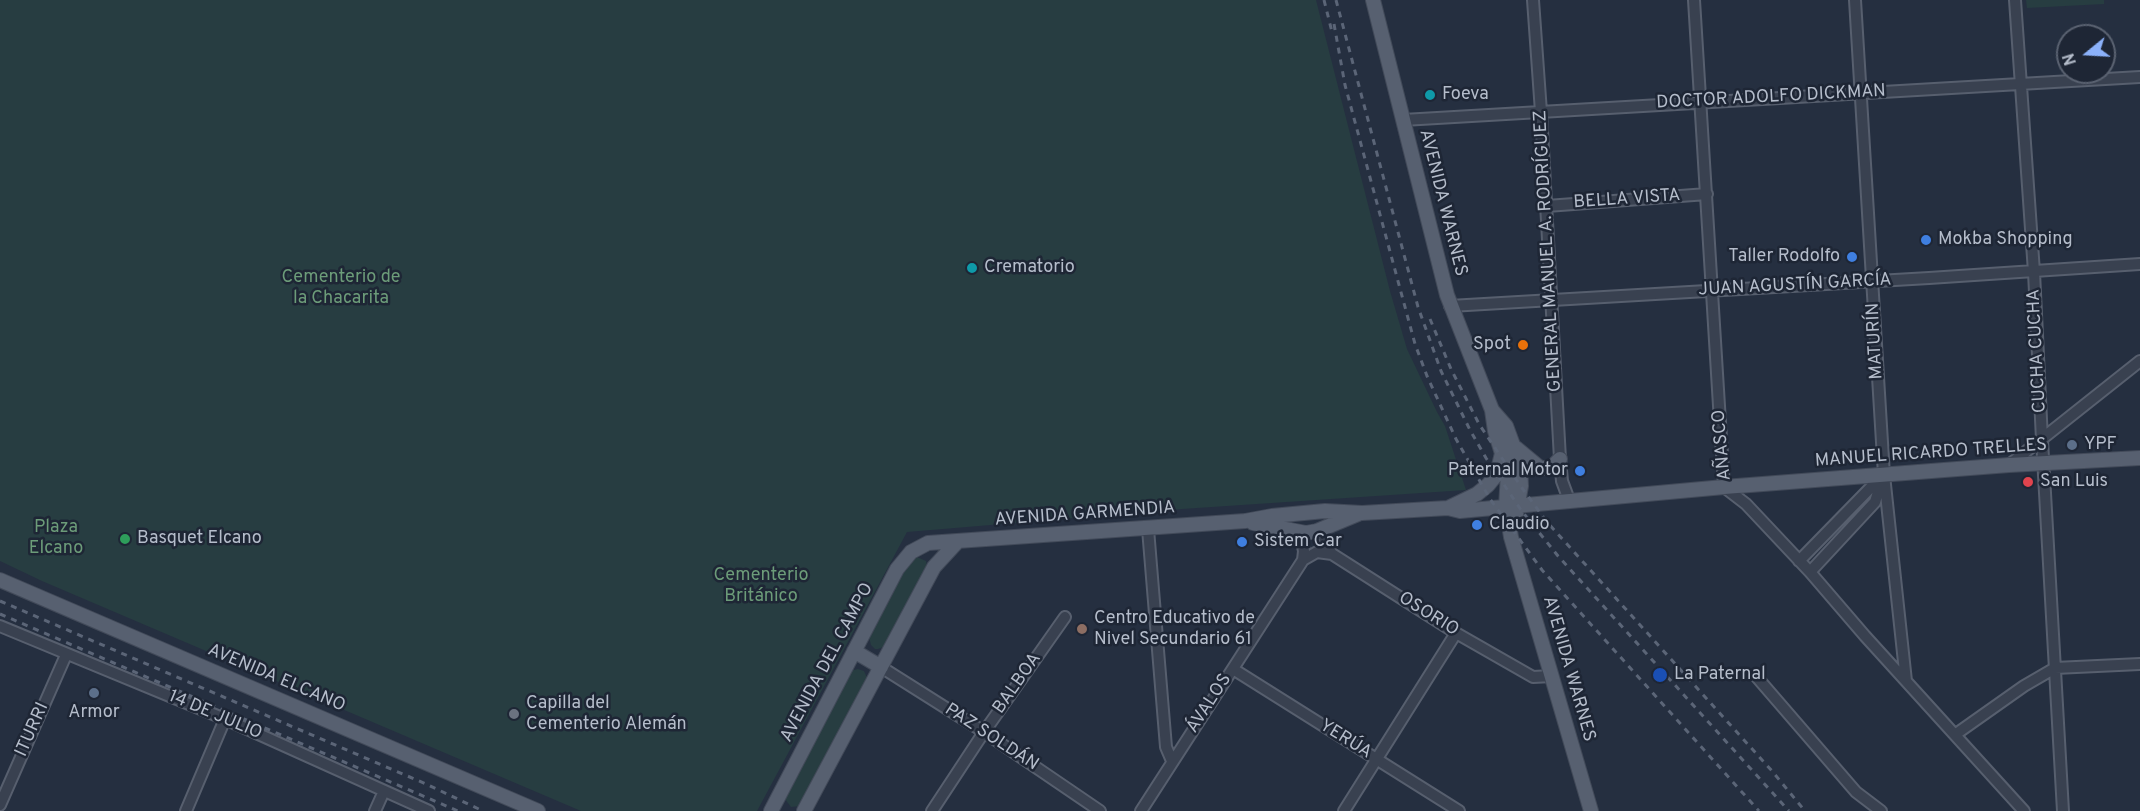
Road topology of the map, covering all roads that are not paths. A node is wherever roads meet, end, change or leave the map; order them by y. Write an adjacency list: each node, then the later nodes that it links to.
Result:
1 (1373, 0): 11 (main road, AVENIDA WARNES)
2 (1533, 0): 10 (street, GENERAL MANUEL A. RODRÍGUEZ)
3 (1695, 0): 9 (street, AÑASCO)
4 (1855, 0): 8 (street, MATURÍN)
5 (2014, 0): 7 (street, CUCHA CUCHA)
6 (2140, 77): 7 (street, DOCTOR ADOLFO DICKMAN)
7 (2021, 85): 8 (street, DOCTOR ADOLFO DICKMAN); 15 (street, CUCHA CUCHA)
8 (1861, 93): 9 (street, DOCTOR ADOLFO DICKMAN); 16 (street, MATURÍN)
9 (1701, 102): 10 (street, DOCTOR ADOLFO DICKMAN); 12 (street, AÑASCO)
10 (1541, 112): 11 (street, DOCTOR ADOLFO DICKMAN); 13 (street, GENERAL MANUEL A. RODRÍGUEZ)
11 (1402, 120): 19 (main road, AVENIDA WARNES)
12 (1707, 194): 13 (street, BELLA VISTA); 17 (street, AÑASCO)
13 (1546, 206): 18 (street, GENERAL MANUEL A. RODRÍGUEZ)
14 (2140, 264): 15 (street, JUAN AGUSTÍN GARCÍA)
15 (2034, 272): 16 (street, JUAN AGUSTÍN GARCÍA); 22 (street, CUCHA CUCHA)
16 (1873, 282): 17 (street, JUAN AGUSTÍN GARCÍA); 29 (street, MATURÍN)
17 (1712, 292): 18 (street, JUAN AGUSTÍN GARCÍA); 30 (street, AÑASCO)
18 (1551, 300): 19 (street, JUAN AGUSTÍN GARCÍA); 26 (street, GENERAL MANUEL A. RODRÍGUEZ)
19 (1450, 306): 21 (main road, AVENIDA WARNES)
20 (2140, 361): 22 (street)
21 (1492, 410): 23 (main road, AVENIDA WARNES); 24 (main road, AVENIDA WARNES)
22 (2042, 440): 27 (street, CUCHA CUCHA); 28 (street)
23 (1516, 448): 26 (main road); 32 (main road, AVENIDA WARNES)
24 (1502, 453): 32 (main road, AVENIDA WARNES); 33 (main road)
25 (2140, 458): 27 (main road, MANUEL RICARDO TRELLES)
26 (1560, 459): 31 (street, GENERAL MANUEL A. RODRÍGUEZ)
27 (2043, 463): 28 (main road, MANUEL RICARDO TRELLES); 56 (street, CUCHA CUCHA)
28 (2009, 465): 29 (main road, MANUEL RICARDO TRELLES)
29 (1884, 474): 30 (main road, MANUEL RICARDO TRELLES); 46 (street); 47 (street); 60 (street, MATURÍN)
30 (1724, 487): 31 (main road, MANUEL RICARDO TRELLES); 46 (street, AÑASCO)
31 (1569, 500): 32 (main road, AVENIDA GARMENDIA)
32 (1512, 506): 34 (main road, AVENIDA GARMENDIA); 41 (main road, AVENIDA WARNES)
33 (1448, 508): 34 (main road, AVENIDA GARMENDIA); 36 (main road, AVENIDA GARMENDIA)
34 (1486, 508): 41 (main road)
35 (1307, 513): 36 (main road, AVENIDA GARMENDIA); 37 (main road, AVENIDA GARMENDIA); 39 (main road); 40 (main road)
36 (1362, 513): 39 (main road, AVENIDA GARMENDIA)
37 (1245, 521): 38 (main road, AVENIDA GARMENDIA); 40 (main road, AVENIDA GARMENDIA)
38 (1148, 529): 42 (main road, AVENIDA GARMENDIA); 65 (street)
39 (1323, 529): 40 (main road, AVENIDA GARMENDIA); 44 (street)
40 (1300, 533): 45 (street)
41 (1511, 537): 59 (main road, AVENIDA WARNES)
42 (958, 541): 43 (main road, AVENIDA GARMENDIA); 55 (main road)
43 (928, 543): 52 (main road, AVENIDA DEL CAMPO)
44 (1332, 554): 45 (street); 51 (street, OSORIO)
45 (1303, 560): 57 (street, ÁVALOS)
46 (1799, 561): 47 (street, AÑASCO)
47 (1810, 572): 60 (street, AÑASCO)
48 (0, 580): 72 (main road, AVENIDA ELCANO)
49 (1065, 617): 62 (street, BALBOA)
50 (0, 626): 53 (street, 14 DE JULIO)
51 (1456, 633): 59 (street, OSORIO); 64 (street)
52 (854, 651): 55 (main road); 67 (main road, AVENIDA DEL CAMPO)
53 (66, 655): 61 (street, 14 DE JULIO); 68 (street, ITURRI)
54 (2140, 664): 56 (street)
55 (880, 667): 62 (street, PAZ SOLDÁN); 75 (main road)
56 (2055, 668): 63 (street); 84 (street, CUCHA CUCHA)
57 (1233, 669): 64 (street, YERÚA); 65 (street, ÁVALOS)
58 (1755, 675): 82 (street)
59 (1552, 676): 81 (main road, AVENIDA WARNES)
60 (1906, 681): 63 (street, AÑASCO)
61 (225, 719): 66 (street, 14 DE JULIO); 69 (street)
62 (984, 732): 76 (street, BALBOA); 77 (street, PAZ SOLDÁN)
63 (1956, 734): 83 (street, AÑASCO)
64 (1376, 760): 79 (street); 80 (street, YERÚA)
65 (1172, 761): 78 (street, ÁVALOS)
66 (384, 791): 70 (street); 71 (street, 14 DE JULIO)
67 (779, 796): 73 (main road, AVENIDA DEL CAMPO); 74 (main road)
68 (0, 805)
69 (186, 811)
70 (375, 811)
71 (429, 811)
72 (538, 811)
73 (771, 811)
74 (786, 811)
75 (804, 811)
76 (932, 811)
77 (1100, 811)
78 (1141, 811)
79 (1344, 811)
80 (1459, 811)
81 (1591, 811)
82 (1881, 811)
83 (2024, 811)
84 (2063, 811)

